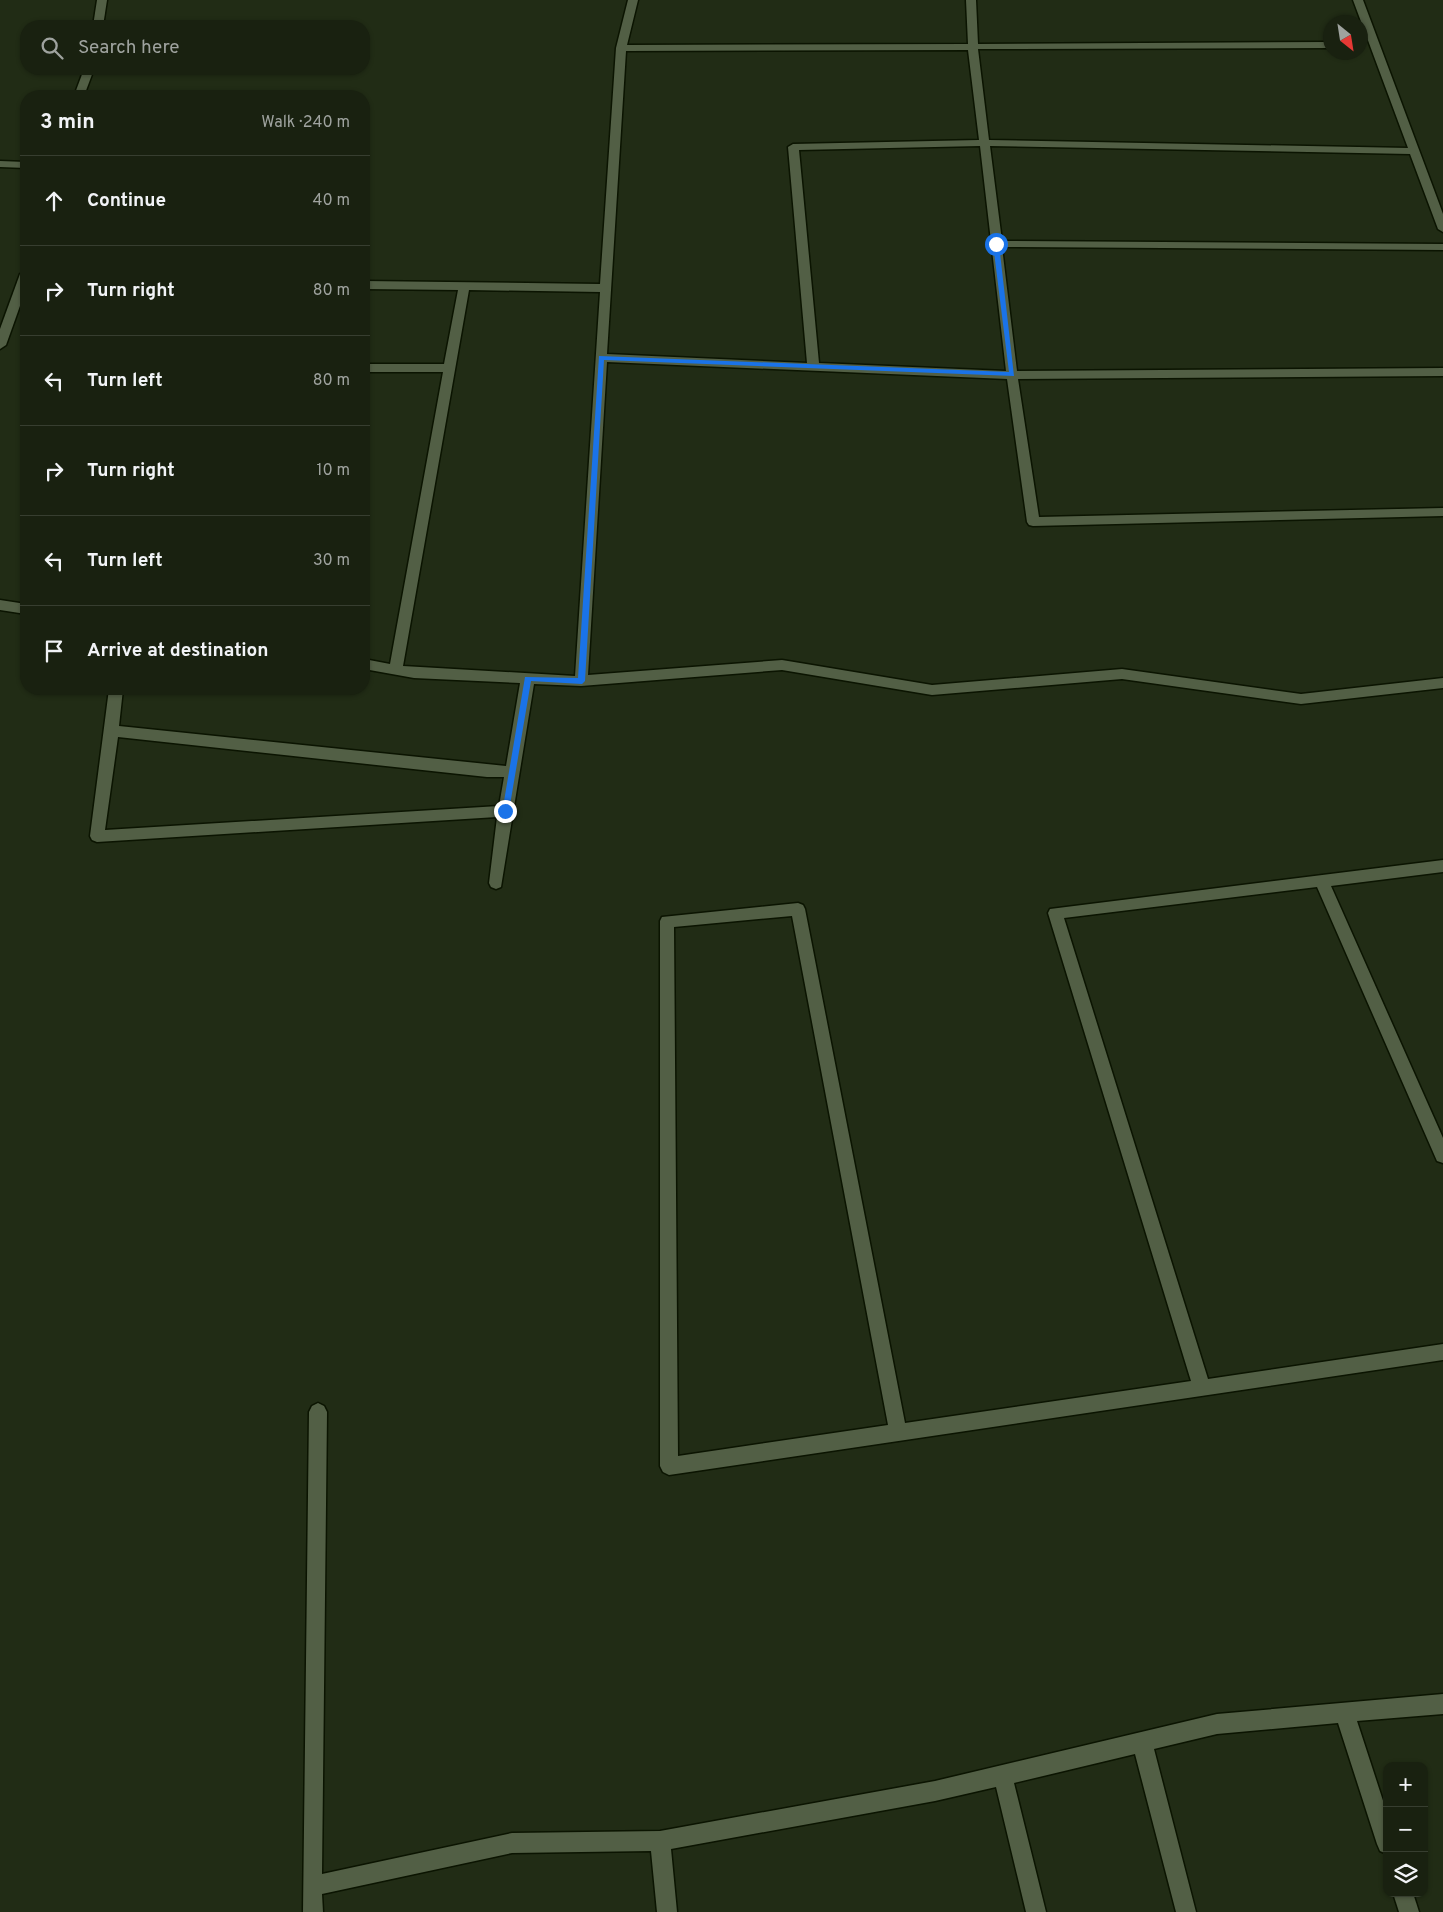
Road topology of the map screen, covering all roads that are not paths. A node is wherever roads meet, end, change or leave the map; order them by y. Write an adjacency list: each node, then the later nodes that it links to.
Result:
1 (102, 0): 5 (street)
2 (633, 0): 10 (street)
3 (971, 0): 9 (street)
4 (1358, 0): 8 (street)
5 (99, 20)
6 (1323, 45): 9 (street)
7 (1368, 45): 8 (street)
8 (1374, 45): 14 (street)
9 (973, 47): 10 (street); 13 (street)
10 (621, 48): 22 (street)
11 (87, 75): 12 (street)
12 (81, 90)
13 (984, 143): 14 (street); 18 (street); 26 (street)
14 (1414, 151): 17 (street)
15 (0, 164): 16 (street)
16 (20, 164)
17 (1443, 229)
18 (996, 244): 19 (street); 30 (street)
19 (1443, 246)
20 (370, 285): 21 (street)
21 (464, 286): 22 (street); 28 (street)
22 (606, 288): 25 (street)
23 (20, 293): 24 (street)
24 (0, 345)
25 (601, 358): 26 (street); 37 (street)
26 (813, 366): 30 (street)
27 (370, 368): 28 (street)
28 (449, 368): 35 (street)
29 (1443, 372): 30 (street)
30 (1012, 374): 31 (street)
31 (1443, 512)
32 (0, 605): 33 (street)
33 (20, 608)
34 (370, 665): 35 (street)
35 (396, 670): 36 (street)
36 (528, 678): 37 (street); 41 (street)
37 (582, 681): 38 (street)
38 (1443, 683)
39 (115, 695): 40 (street)
40 (112, 731): 41 (street); 42 (street)
41 (512, 772): 42 (street)
42 (505, 811): 45 (street)
43 (1443, 866): 44 (street)
44 (1320, 880): 46 (street); 48 (street)
45 (496, 883)
46 (1443, 1156)
47 (1443, 1352): 48 (street)
48 (1202, 1388): 50 (street)
49 (318, 1412): 57 (street)
50 (898, 1432): 50 (street)
51 (1443, 1704): 52 (street)
52 (1344, 1712): 53 (street); 55 (street)
53 (1142, 1742): 54 (street); 62 (street)
54 (1003, 1776): 56 (street); 61 (street)
55 (1383, 1832)
56 (660, 1841): 57 (street); 60 (street)
57 (312, 1886): 59 (street)
58 (1404, 1897): 63 (street)
59 (313, 1912)
60 (667, 1912)
61 (1036, 1912)
62 (1186, 1912)
63 (1409, 1912)

